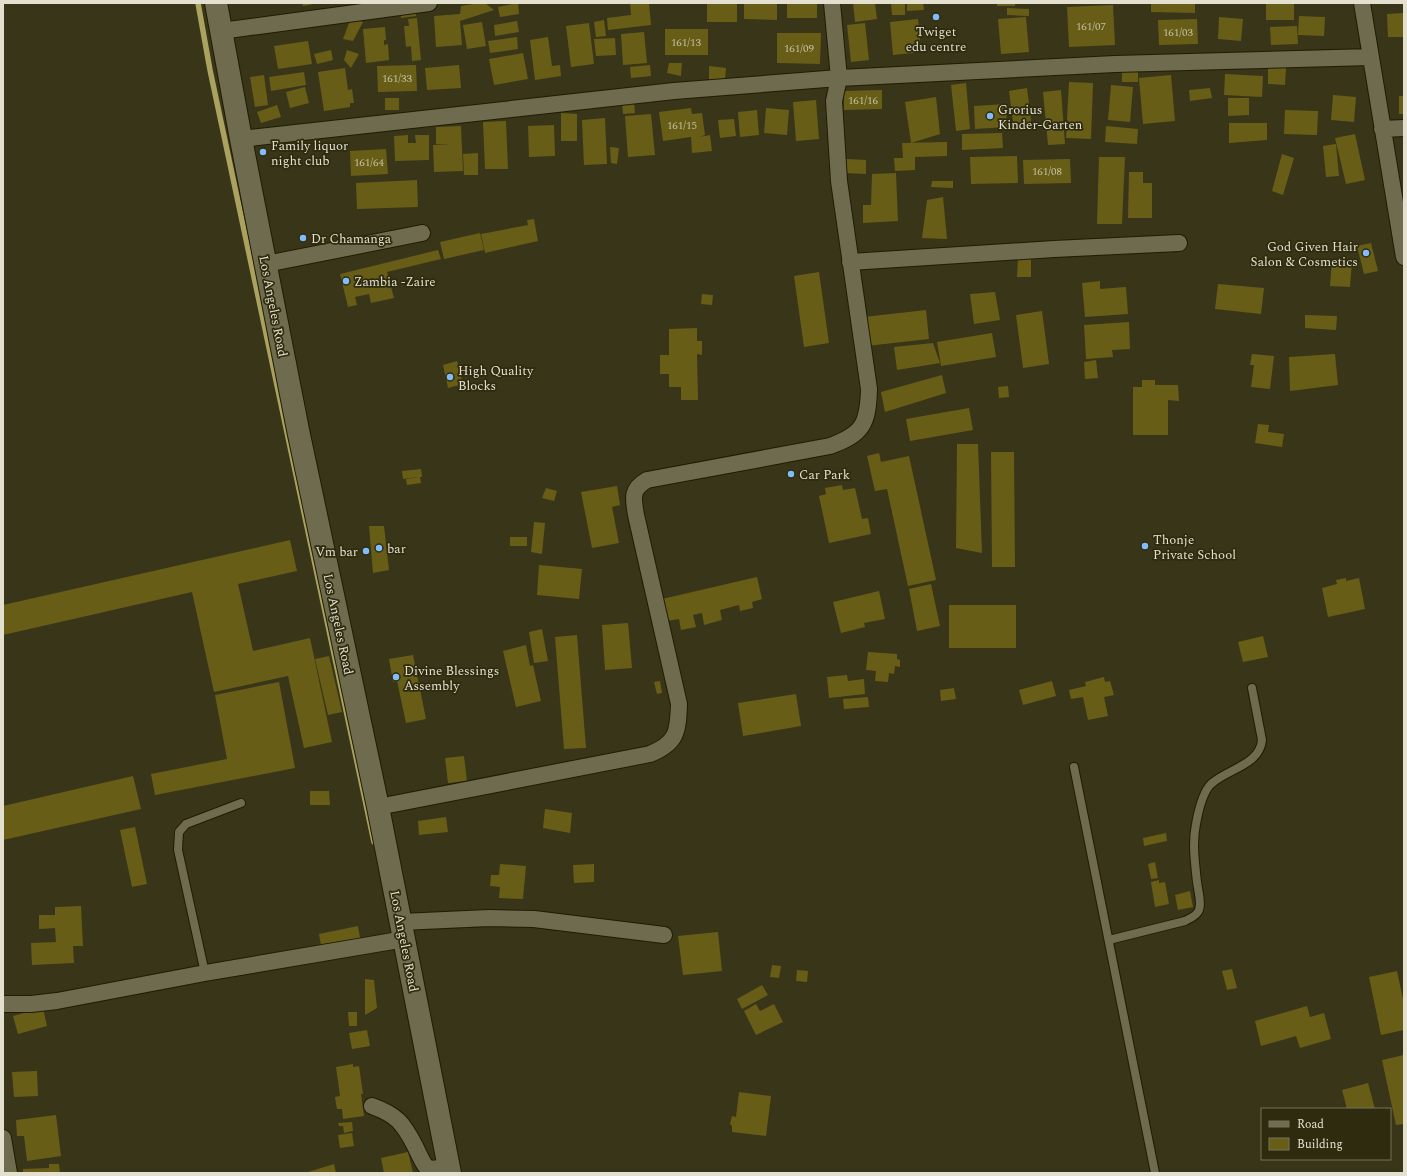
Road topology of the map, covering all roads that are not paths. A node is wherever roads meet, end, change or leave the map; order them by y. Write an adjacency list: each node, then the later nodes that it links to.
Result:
1 (216, 3): 5 (main road, Los Angeles Road)
2 (429, 3): 5 (street)
3 (832, 3): 7 (street)
4 (1362, 3): 6 (street)
5 (222, 31): 10 (main road, Los Angeles Road)
6 (1371, 57): 7 (street); 9 (street)
7 (839, 78): 10 (street); 14 (street)
8 (1404, 128): 9 (street)
9 (1382, 129): 13 (street)
10 (241, 138): 15 (main road, Los Angeles Road)
11 (422, 233): 15 (street)
12 (1179, 243): 14 (street)
13 (1404, 255)
14 (850, 262): 19 (street)
15 (266, 264): 19 (main road, Los Angeles Road)
16 (1252, 688): 22 (lane)
17 (1074, 767): 22 (lane)
18 (241, 803): 23 (lane)
19 (378, 807): 20 (main road, Los Angeles Road)
20 (403, 930): 21 (street); 23 (street); 28 (main road, Los Angeles Road)
21 (664, 936)
22 (1109, 940): 29 (lane)
23 (205, 973): 24 (street)
24 (3, 1004)
25 (372, 1106): 28 (street)
26 (3, 1138): 27 (street)
27 (6, 1164)
28 (449, 1169)
29 (1155, 1173)

